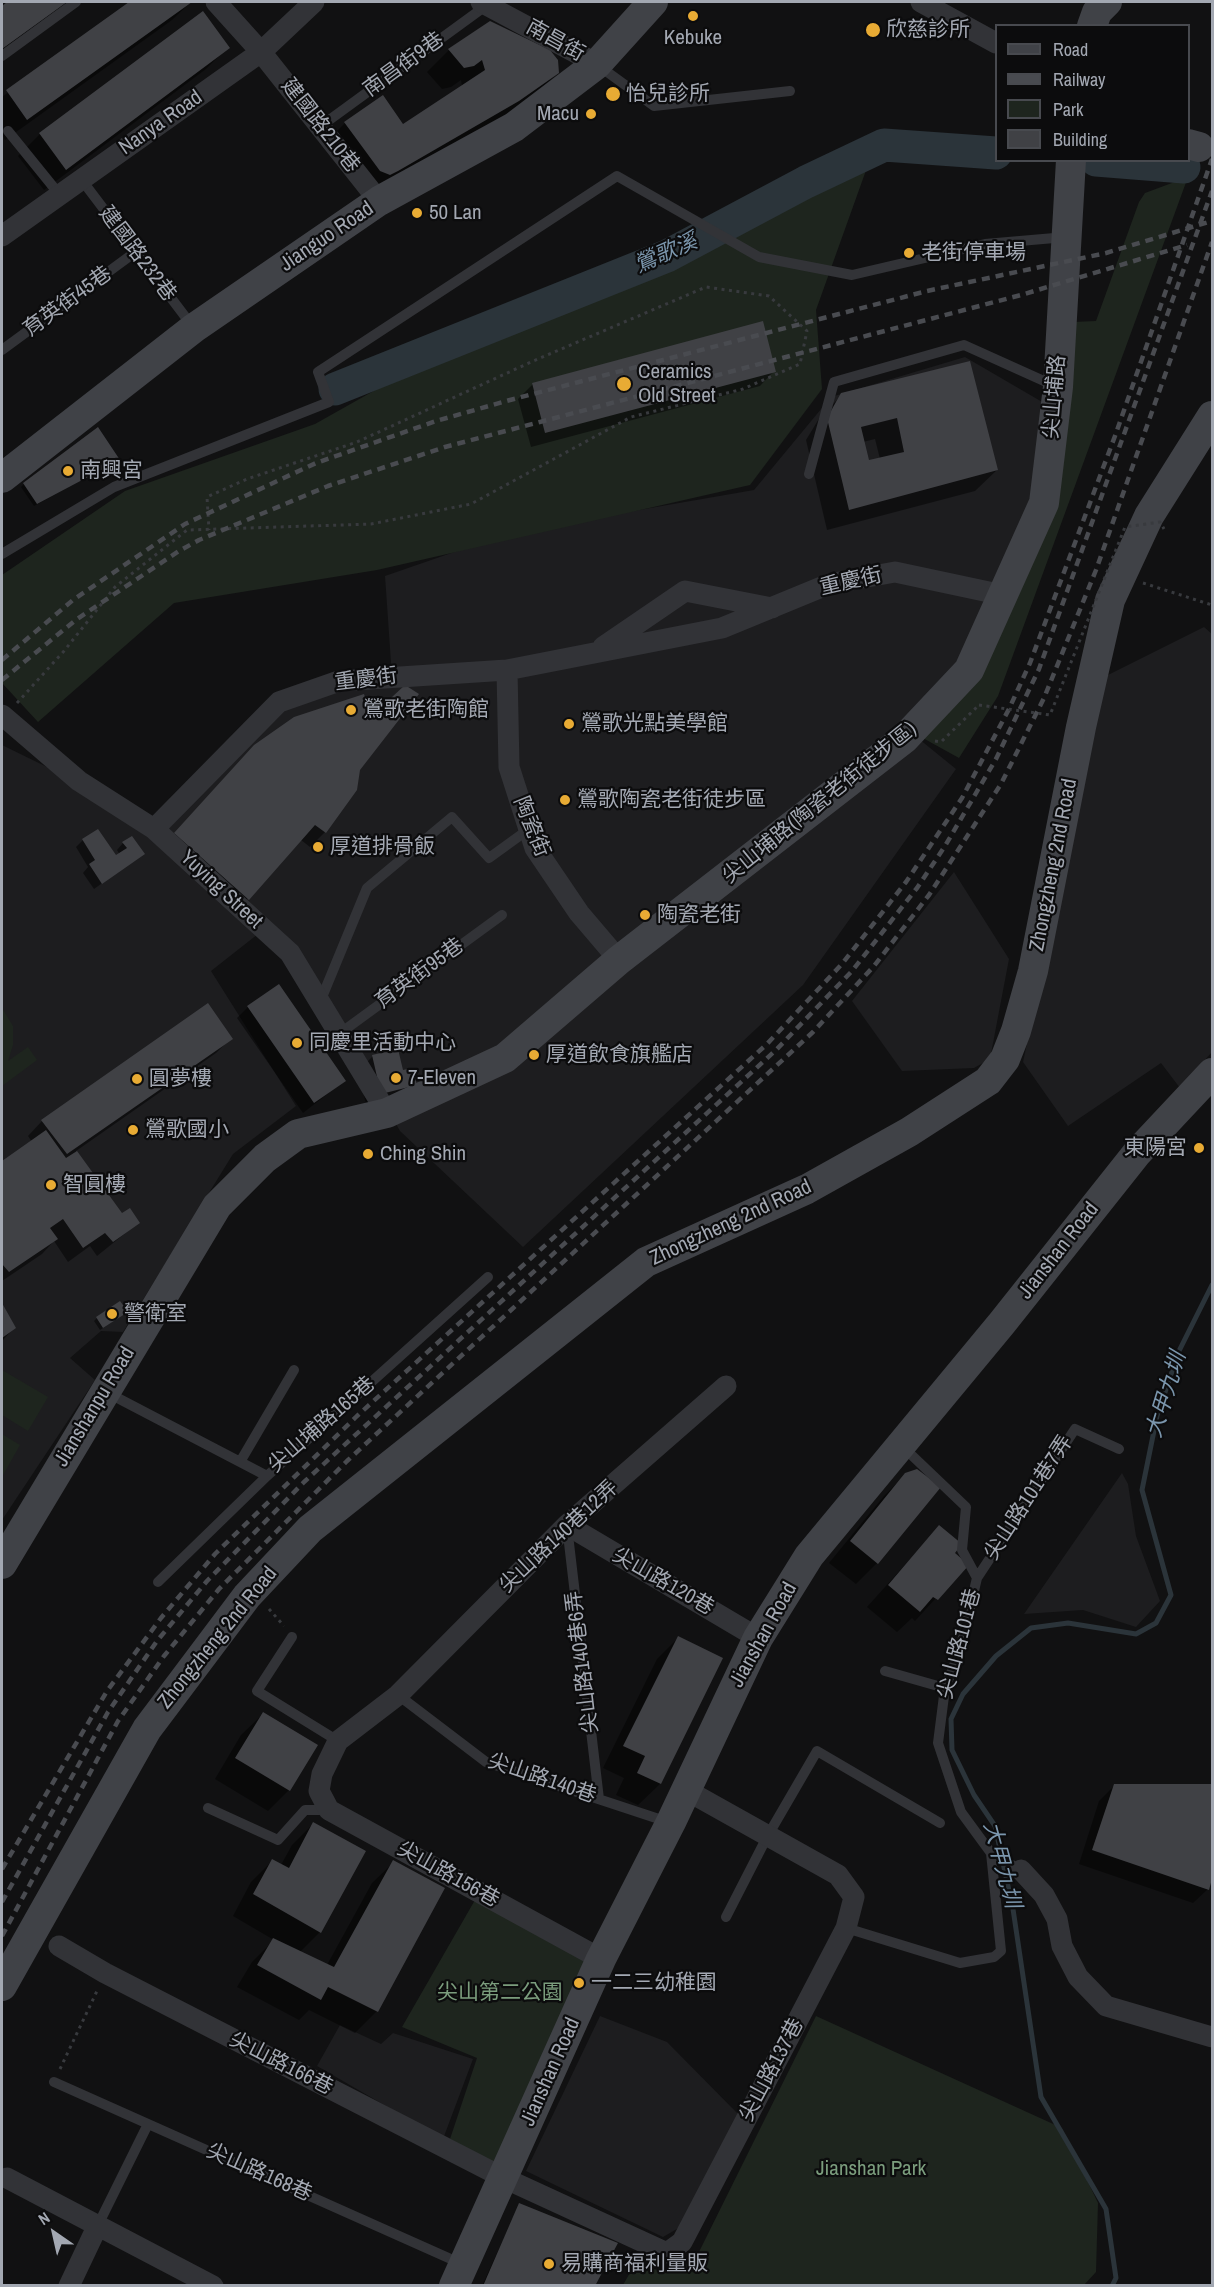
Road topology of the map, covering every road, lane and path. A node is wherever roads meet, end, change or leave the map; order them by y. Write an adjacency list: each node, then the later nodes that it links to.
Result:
1 (76, 2): 11 (lane)
2 (216, 2): 10 (street, 建國路210巷)
3 (314, 2): 10 (street, Nanya Road)
4 (653, 2): 12 (main road, Jianguo Road)
5 (921, 2): 9 (street)
6 (1107, 2): 8 (main road)
7 (486, 3): 12 (street, 南昌街); 14 (lane, 南昌街9巷)
8 (1093, 24)
9 (995, 42)
10 (261, 52): 14 (street, 建國路210巷); 17 (street, Nanya Road)
11 (2, 56)
12 (597, 64): 13 (lane); 19 (main road, Jianguo Road)
13 (790, 91)
14 (321, 126): 19 (street, 建國路210巷)
15 (4, 130): 18 (lane)
16 (1071, 162): 21 (main road, 尖山埔路)
17 (81, 179): 18 (street, Nanya Road); 22 (lane, 建國路232巷)
18 (58, 194): 20 (street, Nanya Road)
19 (379, 201): 23 (main road, Jianguo Road)
20 (2, 236)
21 (1066, 237): 25 (main road, 尖山埔路); 31 (lane)
22 (134, 253): 23 (lane, 建國路232巷); 24 (lane, 育英街45巷)
23 (194, 328): 28 (main road, Jianguo Road)
24 (2, 350)
25 (1058, 387): 27 (lane); 33 (main road, 尖山埔路)
26 (1212, 416): 80 (main road, Zhongzheng 2nd Road)
27 (809, 474)
28 (2, 478)
29 (1164, 529): 39 (path, bridge)
30 (209, 530): 30 (path); 38 (path)
31 (2, 554)
32 (1136, 581): 34 (path)
33 (1003, 595): 35 (street, 重慶街); 43 (main road, 尖山埔路(陶瓷老街徒步區))
34 (1212, 605)
35 (772, 608): 36 (street, 重慶街); 36 (street, 重慶街)
36 (596, 652): 37 (street, 重慶街)
37 (507, 670): 40 (street, 重慶街); 41 (street, 陶瓷街)
38 (3, 717): 40 (street, Yuying Street)
39 (941, 742)
40 (154, 829): 44 (street, Yuying Street)
41 (529, 829): 43 (street, 陶瓷街); 44 (lane)
42 (502, 915): 45 (lane, 育英街95巷)
43 (619, 960): 47 (main road, 尖山埔路(陶瓷老街徒步區))
44 (320, 1002): 45 (street, Yuying Street)
45 (339, 1034): 47 (street, Yuying Street)
46 (1212, 1073): 52 (main road, Jianshan Road)
47 (387, 1113): 51 (main road, Jianshanpu Road)
48 (488, 1277): 55 (lane, 尖山埔路165巷)
49 (294, 1370): 54 (lane)
50 (726, 1386): 56 (street, 尖山路140巷12弄)
51 (104, 1391): 54 (lane, 尖山埔路165巷); 57 (main road, Jianshanpu Road)
52 (901, 1445): 58 (lane, 尖山路101巷); 61 (main road, Jianshan Road)
53 (1119, 1449): 58 (lane, 尖山路101巷7弄)
54 (240, 1462): 55 (lane, 尖山埔路165巷)
55 (267, 1476): 59 (lane)
56 (567, 1526): 61 (street, 尖山路120巷); 64 (street, 尖山路140巷12弄); 67 (lane, 尖山路140巷6弄)
57 (2, 1564)
58 (977, 1578): 63 (lane, 尖山路101巷)
59 (158, 1582)
60 (292, 1637): 65 (lane)
61 (758, 1638): 66 (main road, Jianshan Road)
62 (885, 1671): 63 (lane)
63 (945, 1688): 73 (lane, 尖山路101巷)
64 (398, 1695): 65 (street); 67 (lane, 尖山路140巷)
65 (338, 1741): 69 (street)
66 (686, 1790): 70 (main road, Jianshan Road); 72 (street, 尖山路137巷)
67 (599, 1799): 70 (lane, 尖山路140巷)
68 (208, 1808): 69 (lane)
69 (329, 1810): 78 (street, 尖山路156巷)
70 (671, 1822): 78 (main road, Jianshan Road)
71 (940, 1823): 72 (lane)
72 (767, 1837): 75 (lane); 76 (street, 尖山路137巷)
73 (994, 1855): 74 (lane); 76 (lane)
74 (1021, 1870): 81 (street)
75 (726, 1917)
76 (846, 1928): 85 (street, 尖山路137巷)
77 (60, 1946): 79 (street, 尖山路166巷)
78 (601, 1959): 85 (main road, Jianshan Road)
79 (105, 1973): 82 (path); 85 (street, 尖山路166巷)
80 (2, 1986)
81 (1212, 2037)
82 (54, 2082): 83 (lane, 尖山路168巷)
83 (148, 2124): 86 (lane); 87 (lane, 尖山路168巷)
84 (7, 2178): 86 (street)
85 (504, 2178): 87 (main road, Jianshan Road)
86 (97, 2227): 88 (street); 89 (street)
87 (459, 2275)
88 (69, 2286)
89 (213, 2286)

